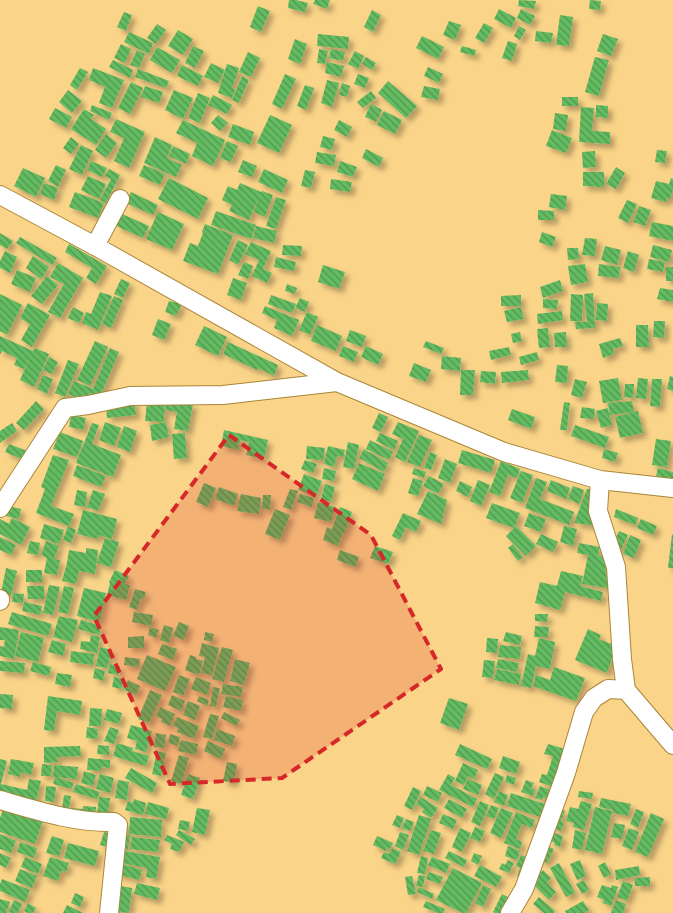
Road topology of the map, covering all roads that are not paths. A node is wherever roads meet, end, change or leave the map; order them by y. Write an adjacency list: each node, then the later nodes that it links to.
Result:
1 (0, 195): 3 (street)
2 (120, 199): 3 (street)
3 (95, 246): 4 (street)
4 (337, 382): 5 (street); 7 (street)
5 (600, 480): 6 (street); 8 (street)
6 (673, 488)
7 (0, 508)
8 (626, 690): 9 (street); 12 (street)
9 (673, 745)
10 (0, 800): 11 (street)
11 (109, 913)
12 (510, 913)

